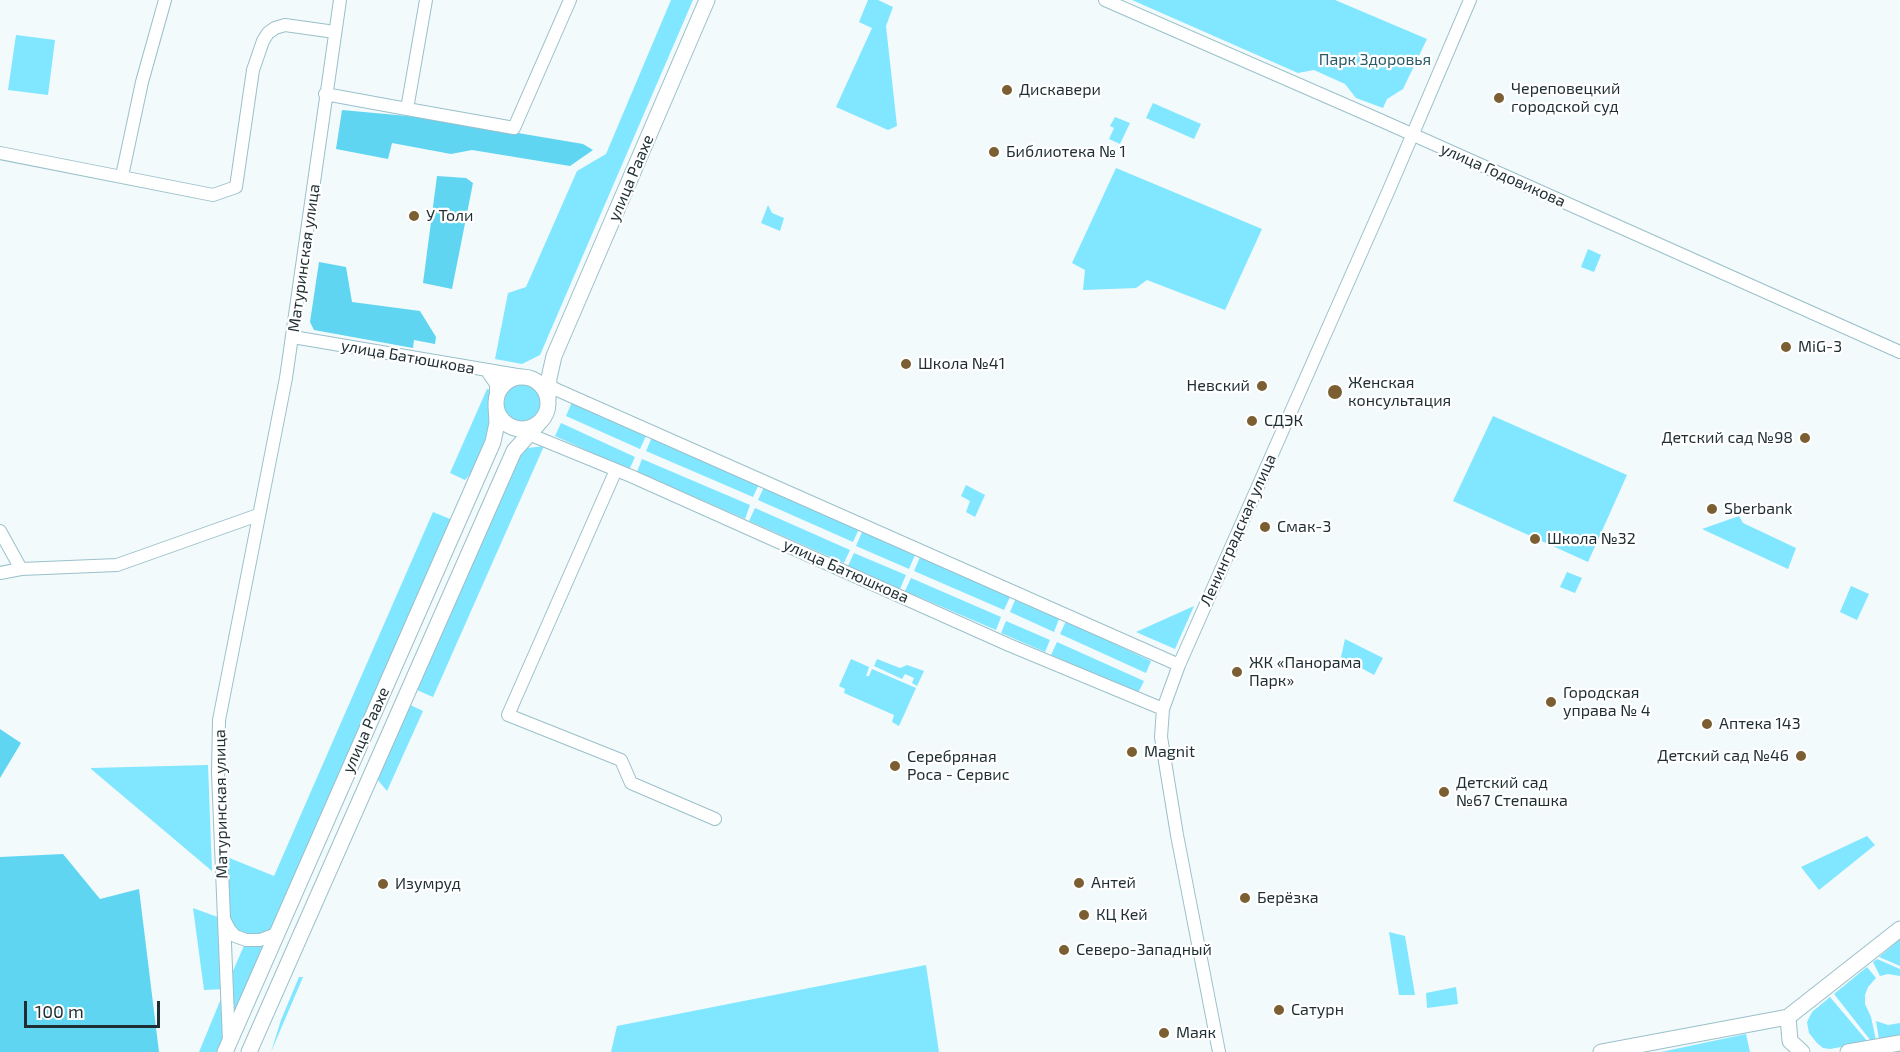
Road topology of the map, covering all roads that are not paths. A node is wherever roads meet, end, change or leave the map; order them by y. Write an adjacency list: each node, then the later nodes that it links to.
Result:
1 (165, 0): 13 (street)
2 (340, 0): 8 (street, Матуринская улица)
3 (426, 0): 10 (street)
4 (570, 0): 10 (street)
5 (708, 0): 16 (main road, улица Раахе)
6 (1105, 0): 11 (street, улица Годовикова)
7 (1470, 0): 11 (street, Ленинградская улица)
8 (335, 32): 9 (street, Матуринская улица); 13 (street)
9 (325, 94): 10 (street); 14 (street, Матуринская улица)
10 (407, 109)
11 (1412, 134): 15 (street, улица Годовикова); 26 (street, Ленинградская улица)
12 (0, 153): 13 (street)
13 (122, 176)
14 (293, 337): 17 (street, улица Батюшкова); 22 (street, Матуринская улица)
15 (1900, 352)
16 (554, 356): 18 (main road, улица Раахе); 18 (main road)
17 (488, 371): 18 (street, улица Батюшкова); 19 (street)
18 (539, 386): 19 (main road); 20 (main road, улица Раахе); 26 (street, улица Батюшкова)
19 (496, 402): 20 (main road); 31 (main road, улица Раахе)
20 (527, 428): 21 (street, улица Батюшкова); 35 (main road, улица Раахе)
21 (616, 470): 27 (street, улица Батюшкова); 28 (street)
22 (258, 515): 24 (street); 29 (street, Матуринская улица)
23 (0, 531): 24 (street)
24 (21, 569): 25 (street)
25 (0, 573)
26 (1179, 665): 27 (street, Ленинградская улица)
27 (1162, 710): 36 (street, Ленинградская улица)
28 (715, 819)
29 (224, 919): 31 (street); 34 (street, Матуринская улица)
30 (1900, 929): 32 (main road)
31 (276, 934): 34 (main road, улица Раахе)
32 (1788, 1017): 37 (main road); 38 (main road)
33 (1900, 1042): 39 (main road)
34 (227, 1047)
35 (249, 1052)
36 (1219, 1052)
37 (1601, 1052)
38 (1802, 1052)
39 (1848, 1052)

